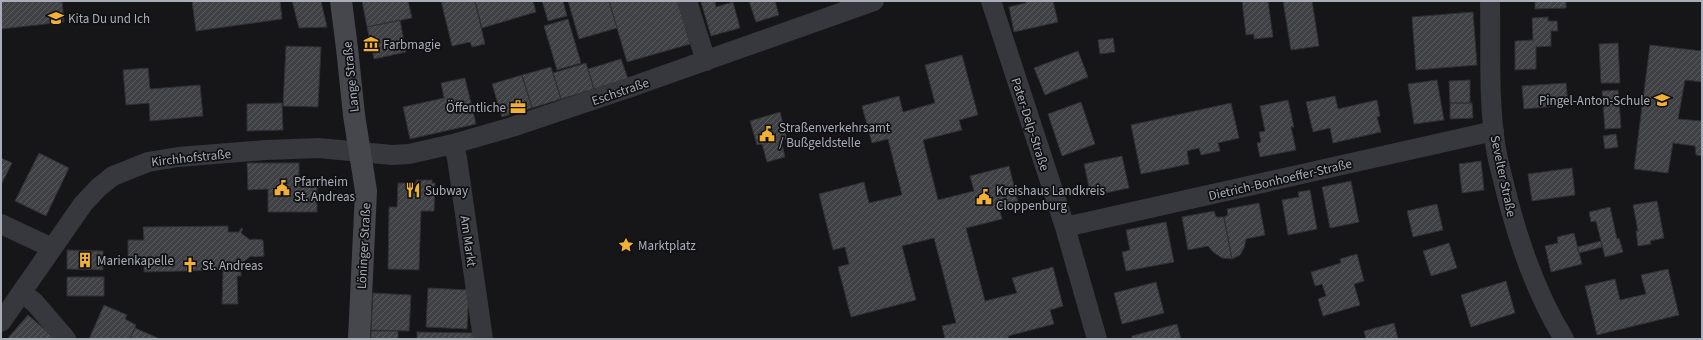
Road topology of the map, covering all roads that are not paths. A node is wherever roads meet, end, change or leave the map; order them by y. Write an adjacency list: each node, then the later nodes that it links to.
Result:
1 (341, 1): 9 (street, Lange Straße)
2 (687, 1): 6 (street)
3 (874, 1): 6 (street, Eschstraße)
4 (991, 1): 11 (street, Pater-Delp-Straße)
5 (1490, 1): 7 (street, Sevelter Straße)
6 (706, 61): 8 (street, Eschstraße)
7 (1494, 131): 11 (street, Dietrich-Bonhoeffer-Straße); 19 (street, Sevelter Straße)
8 (453, 144): 9 (street, Eschstraße); 17 (street, Am Markt)
9 (361, 153): 12 (street, Kirchhofstraße); 16 (street, Löninger Straße)
10 (1, 224): 12 (street)
11 (1065, 227): 18 (street, Pater-Delp-Straße)
12 (52, 248): 13 (street, Kirchhofstraße)
13 (22, 292): 14 (street, Kirchhofstraße); 15 (street)
14 (1, 322)
15 (66, 339)
16 (359, 339)
17 (483, 339)
18 (1097, 339)
19 (1564, 339)

